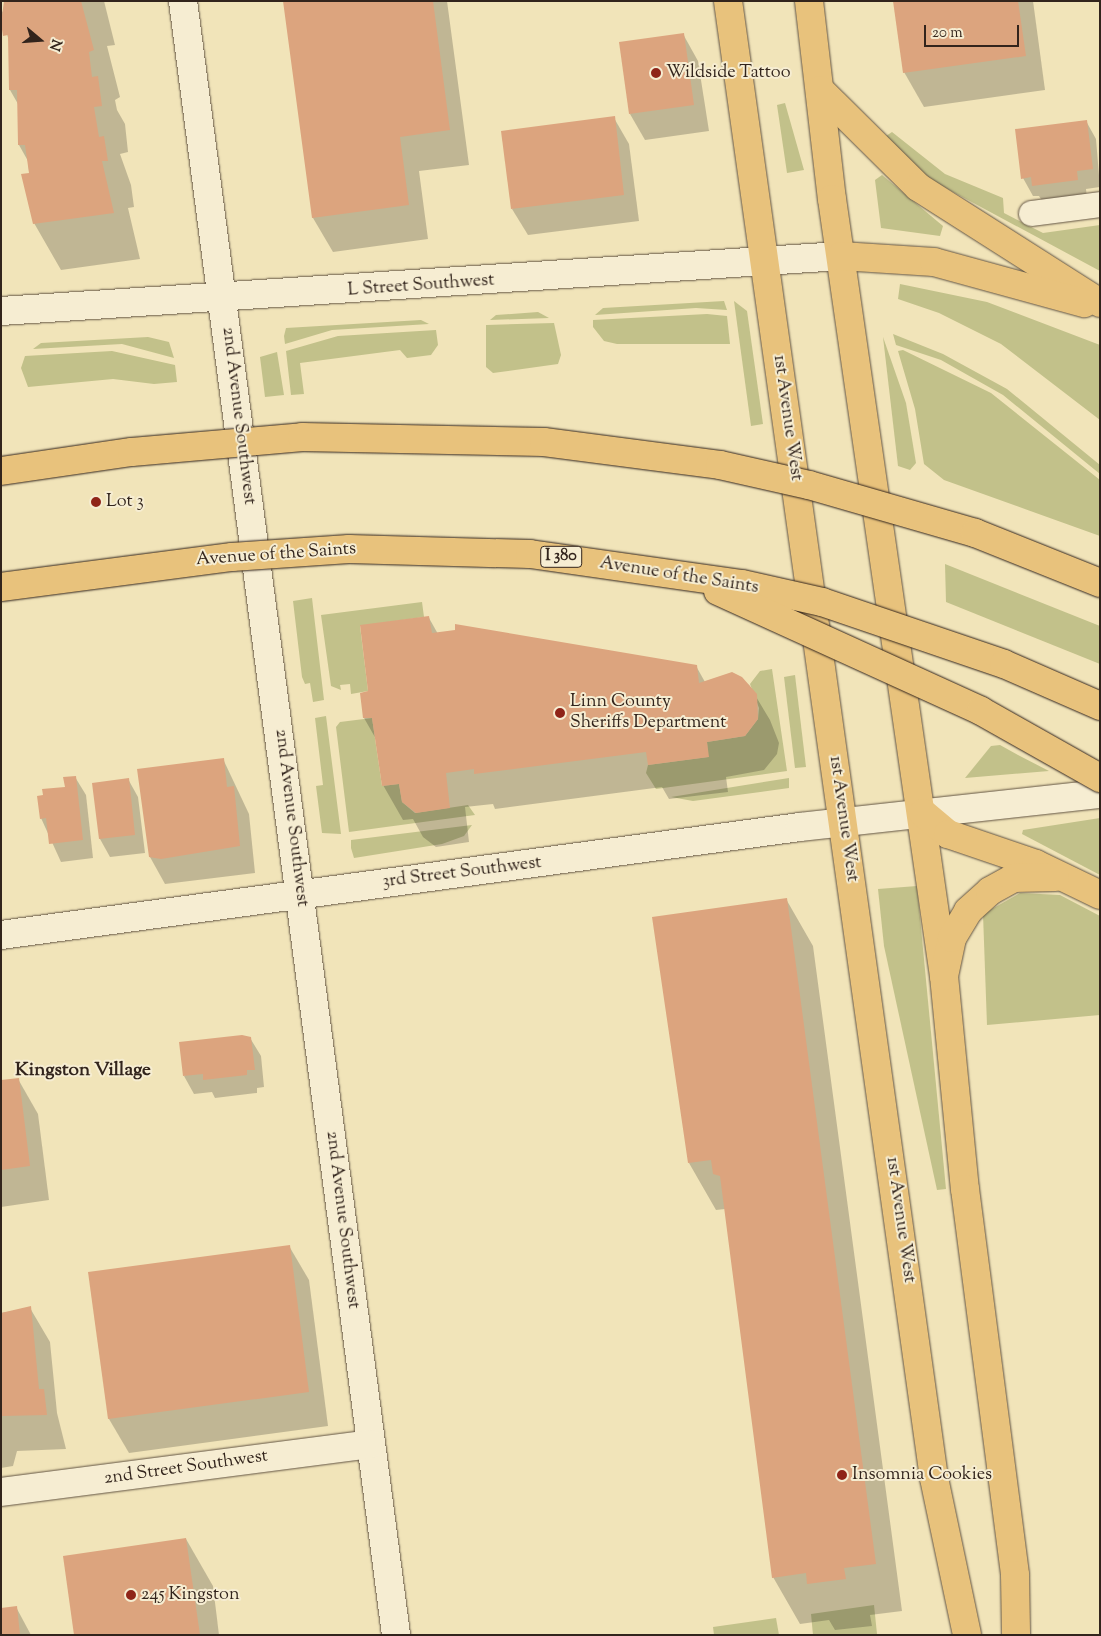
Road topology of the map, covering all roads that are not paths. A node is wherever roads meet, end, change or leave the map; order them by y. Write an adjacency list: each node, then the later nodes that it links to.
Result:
1 (183, 1): 9 (main road, 2nd Avenue Southwest)
2 (728, 1): 8 (main road, 1st Avenue West)
3 (809, 1): 4 (main road)
4 (820, 90): 7 (main road); 10 (main road)
5 (1100, 204): 6 (street)
6 (1031, 213)
7 (841, 256): 8 (main road, L Street Southwest); 11 (main road); 20 (main road)
8 (765, 261): 9 (main road, L Street Southwest); 21 (main road, 1st Avenue West)
9 (222, 299): 12 (main road, L Street Southwest); 23 (main road, 2nd Avenue Southwest)
10 (1100, 303)
11 (1100, 308)
12 (1, 311)
13 (1, 471): 15 (main road, bridge)
14 (685, 575): 16 (main road, Avenue of the Saints / I 380, bridge); 17 (main road, Avenue of the Saints / I 380, bridge); 18 (main road, bridge)
15 (1100, 584)
16 (1, 587)
17 (1100, 706)
18 (1100, 778)
19 (1100, 794): 20 (main road, 3rd Street Southwest)
20 (923, 813): 21 (main road, 3rd Street Southwest); 22 (main road); 26 (main road)
21 (844, 822): 23 (main road, 3rd Street Southwest); 30 (main road, 1st Avenue West)
22 (1066, 878): 24 (main road); 26 (main road)
23 (300, 893): 25 (main road, 3rd Street Southwest); 27 (main road, 2nd Avenue Southwest)
24 (1100, 896)
25 (1, 935)
26 (944, 976): 31 (main road)
27 (370, 1444): 28 (main road, 2nd Street Southwest); 29 (main road, 2nd Avenue Southwest)
28 (1, 1492)
29 (396, 1635)
30 (967, 1635)
31 (1016, 1635)

